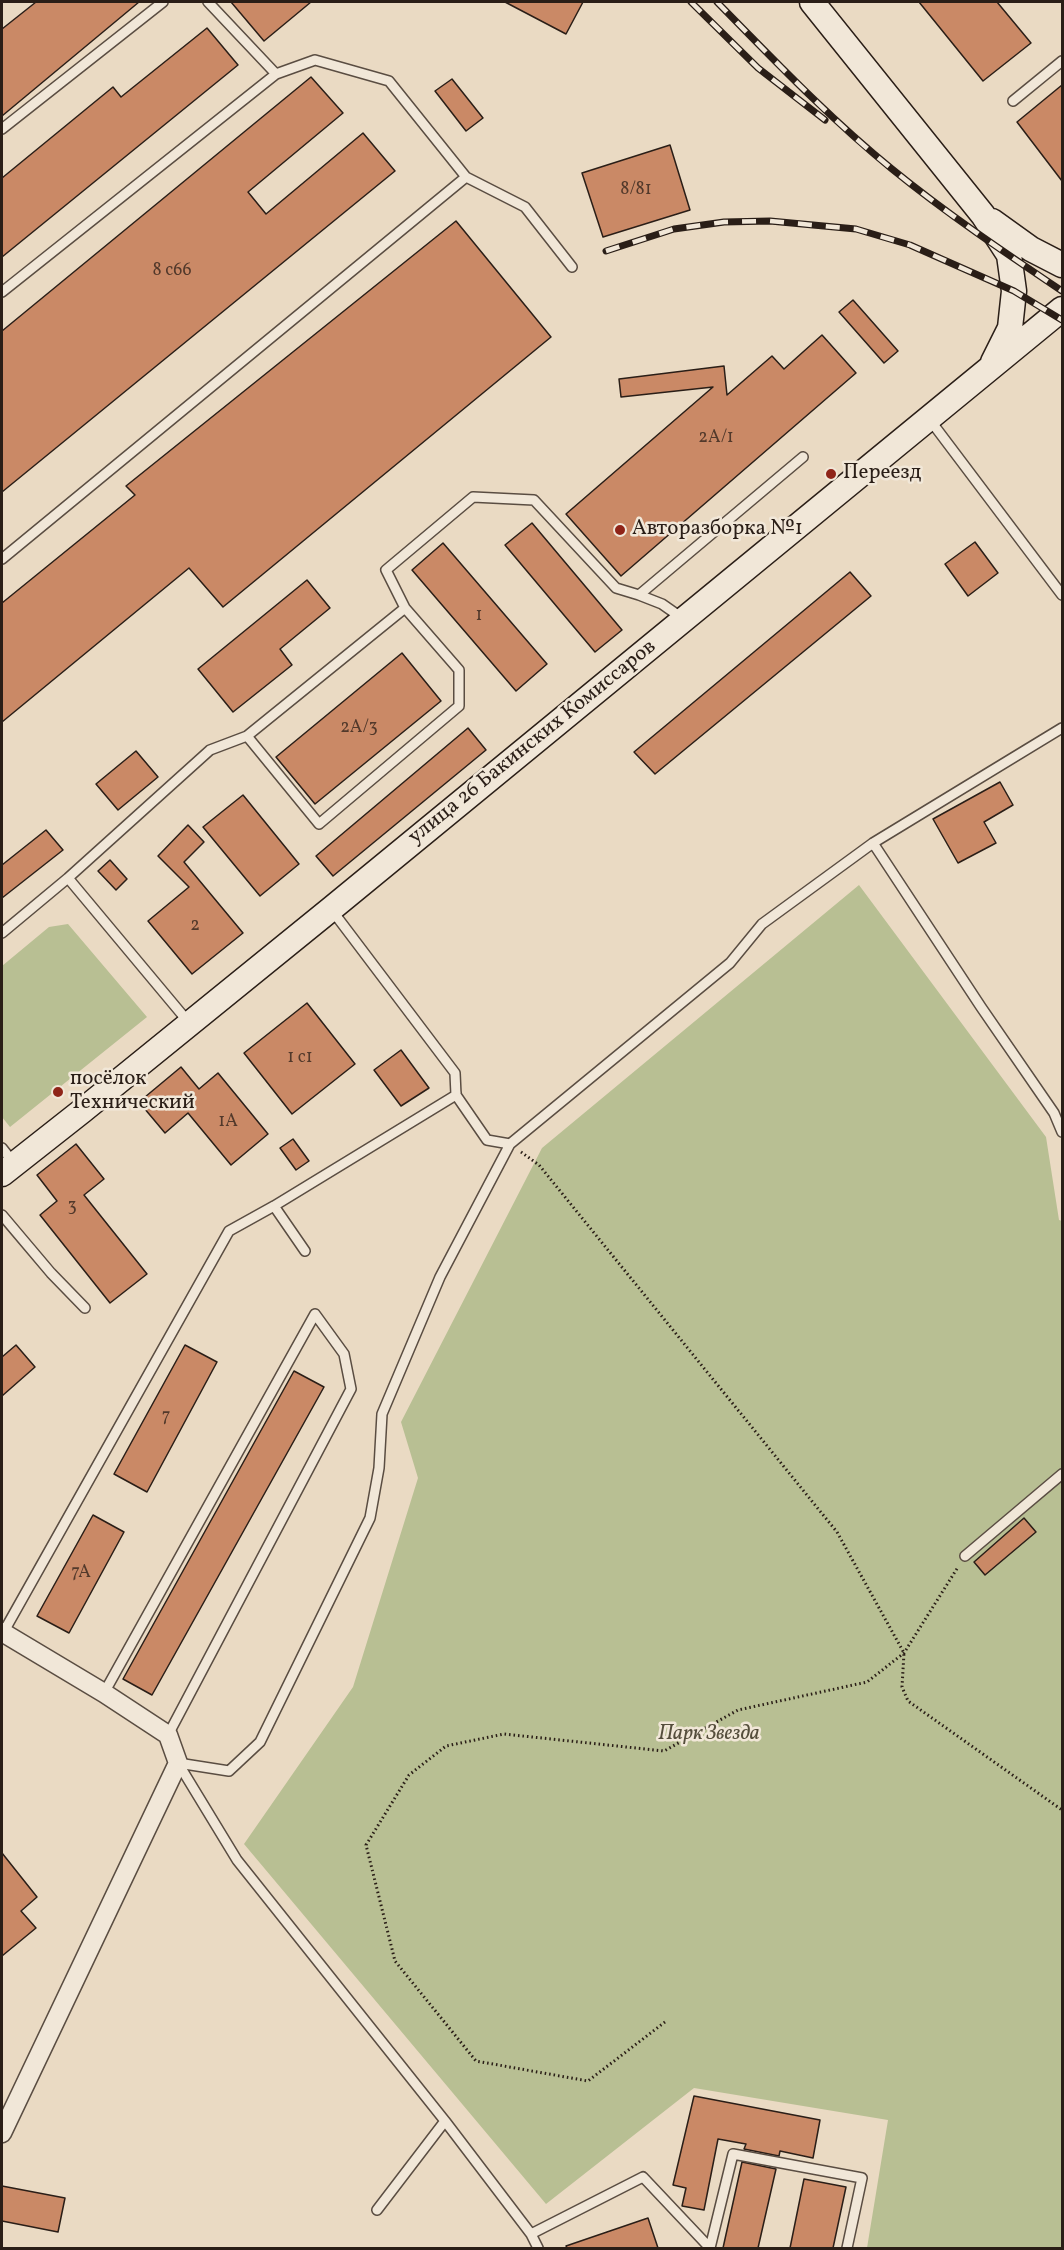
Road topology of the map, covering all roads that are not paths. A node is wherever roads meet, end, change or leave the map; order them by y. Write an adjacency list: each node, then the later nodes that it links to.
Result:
1 (163, 2): 7 (lane)
2 (208, 2): 5 (lane)
3 (812, 2): 9 (main road)
4 (1062, 61): 6 (lane)
5 (276, 74): 8 (lane); 12 (lane)
6 (1013, 101)
7 (2, 129)
8 (466, 177): 11 (lane); 17 (lane)
9 (983, 215): 10 (main road); 14 (main road)
10 (1062, 265)
11 (572, 267)
12 (2, 292)
13 (1062, 309): 14 (main road, улица 26 Бакинских Комиссаров)
14 (989, 370): 15 (main road, улица 26 Бакинских Комиссаров)
15 (929, 418): 19 (lane); 21 (main road, улица 26 Бакинских Комиссаров)
16 (803, 457): 18 (lane)
17 (2, 559)
18 (639, 595): 20 (lane); 21 (lane)
19 (1062, 595)
20 (405, 608): 23 (lane); 23 (lane)
21 (685, 620): 26 (main road, улица 26 Бакинских Комиссаров)
22 (1062, 728): 24 (lane)
23 (247, 736): 25 (lane)
24 (873, 843): 30 (lane); 32 (lane)
25 (68, 878): 27 (lane); 28 (lane)
26 (331, 909): 28 (main road, улица 26 Бакинских Комиссаров); 29 (lane)
27 (2, 933)
28 (190, 1024): 33 (main road, улица 26 Бакинских Комиссаров)
29 (456, 1095): 32 (lane); 34 (lane)
30 (1058, 1115): 31 (lane)
31 (1062, 1132)
32 (510, 1144): 43 (lane)
33 (6, 1162)
34 (274, 1206): 36 (lane); 40 (lane)
35 (2, 1215): 37 (lane)
36 (305, 1251)
37 (85, 1308)
38 (1062, 1474): 39 (lane)
39 (966, 1556)
40 (2, 1633): 41 (street)
41 (104, 1693): 42 (street); 42 (lane)
42 (168, 1735): 43 (street)
43 (178, 1763): 44 (lane); 45 (street)
44 (445, 2121): 46 (lane); 47 (lane)
45 (2, 2133)
46 (377, 2210)
47 (531, 2234): 48 (lane); 49 (lane)
48 (538, 2248)
49 (710, 2248): 50 (lane)
50 (847, 2248)

